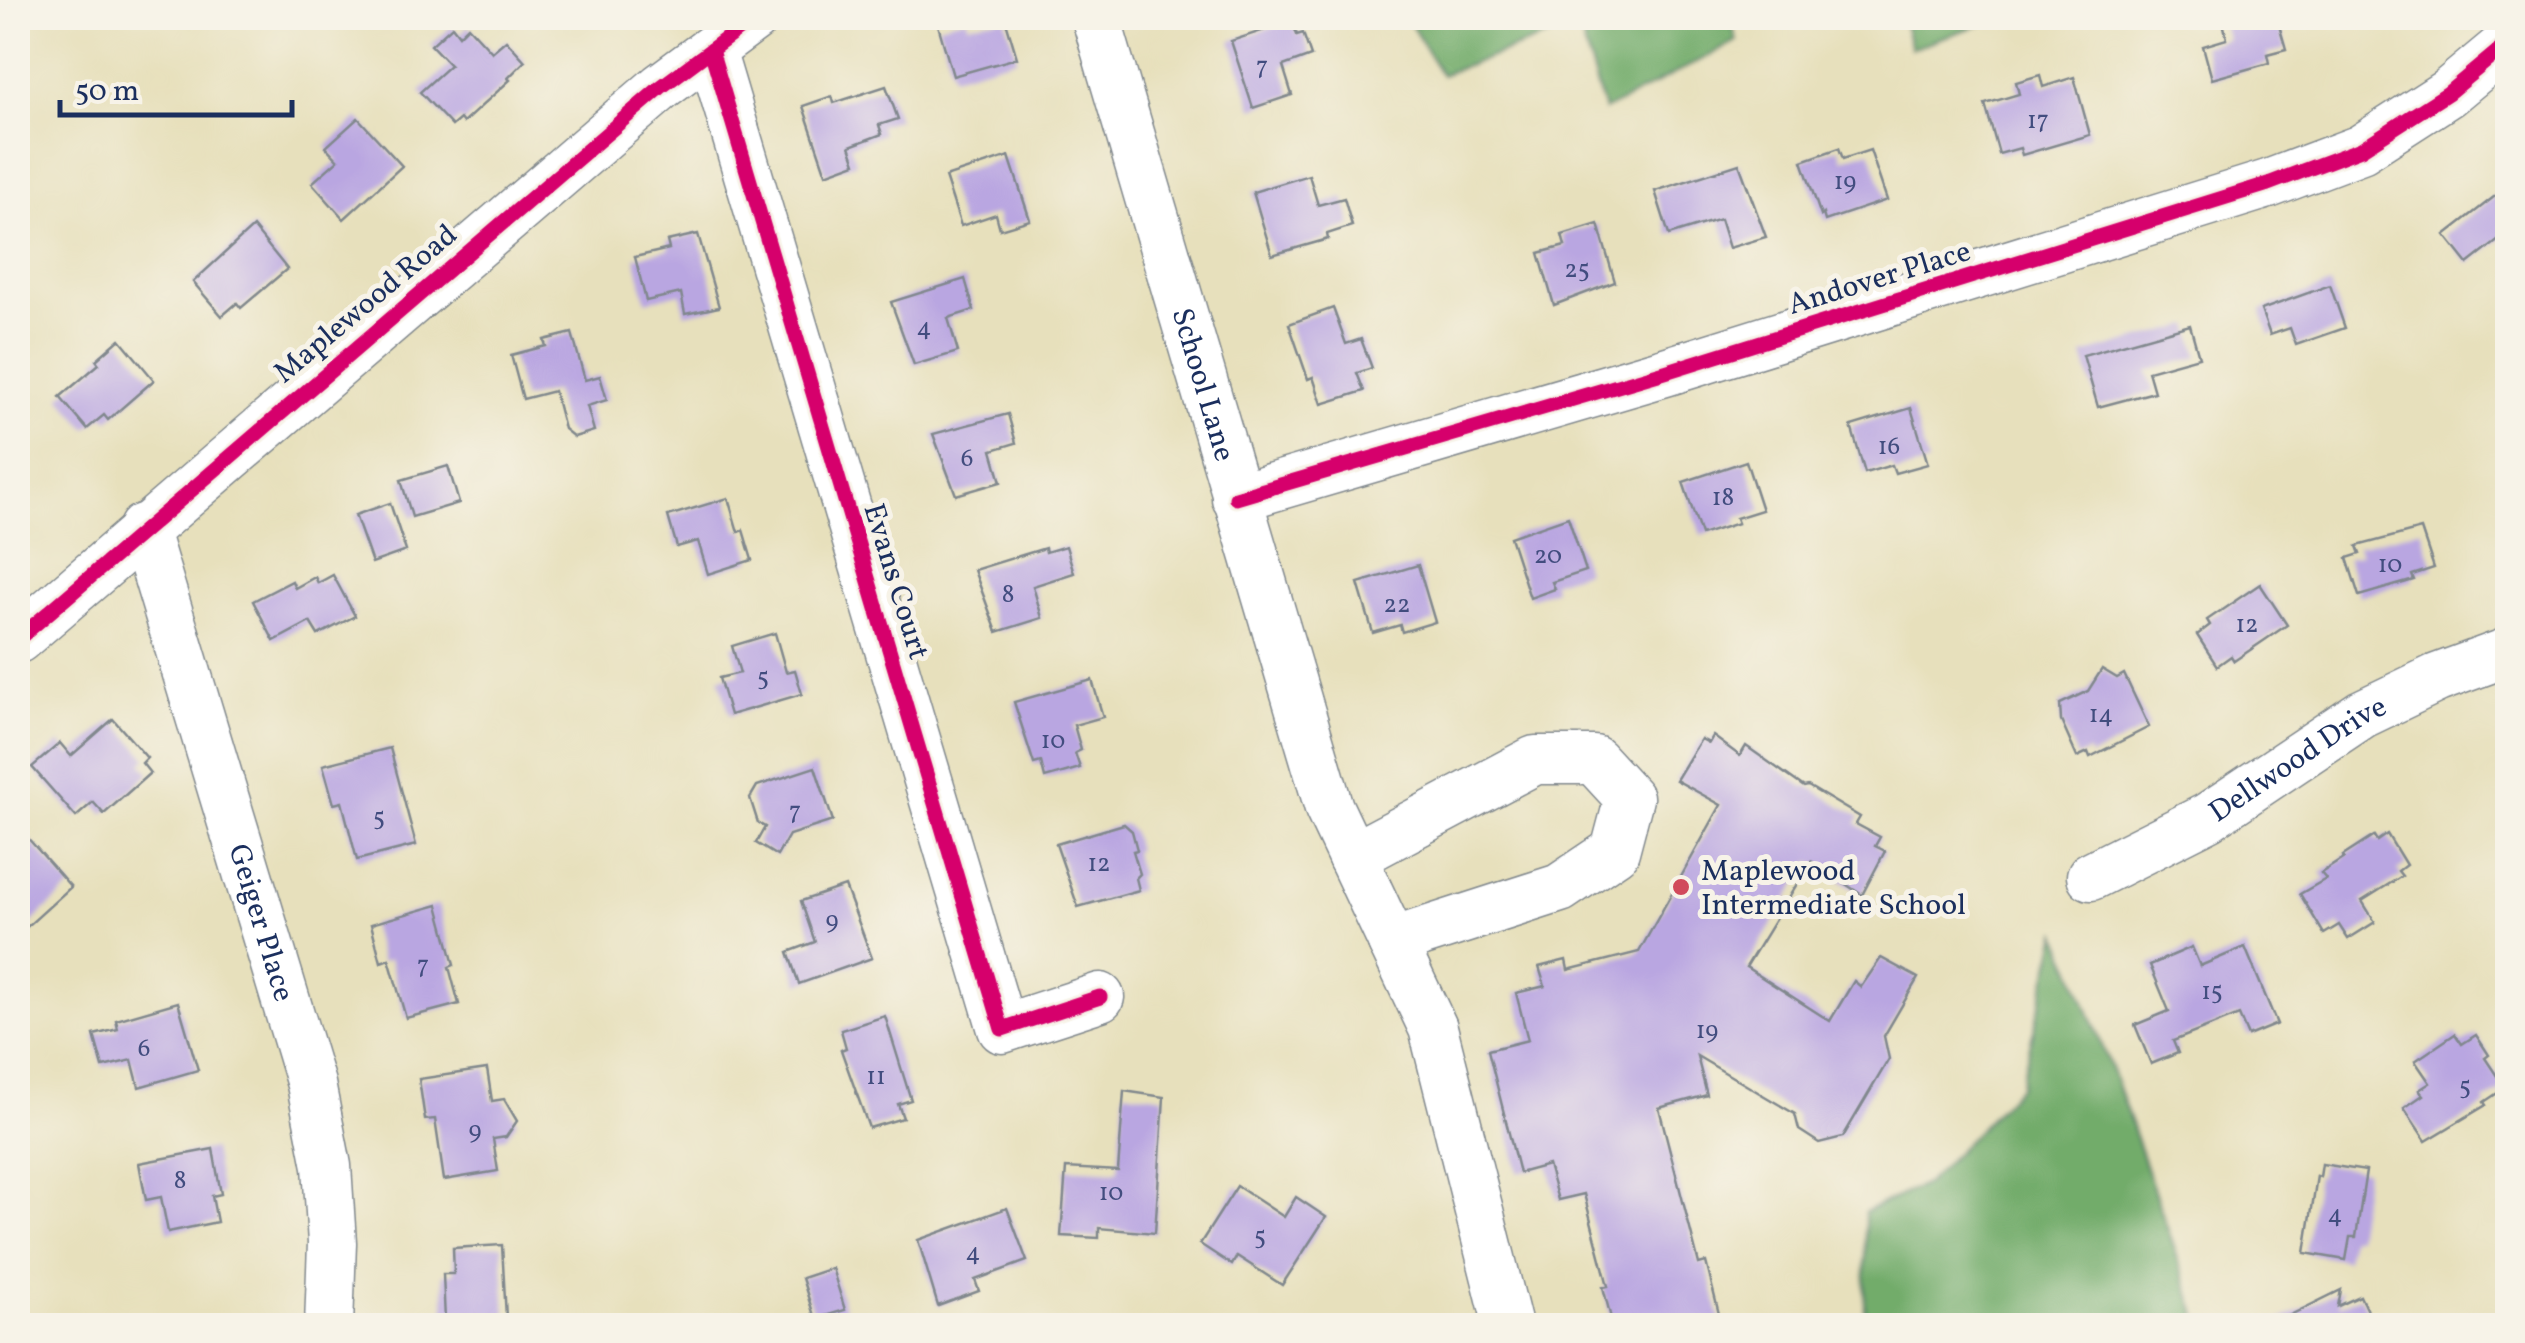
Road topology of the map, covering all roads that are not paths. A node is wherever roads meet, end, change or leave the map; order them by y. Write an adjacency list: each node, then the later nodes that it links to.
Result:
1 (754, 18): 4 (street, Maplewood Road)
2 (1096, 18): 5 (street, School Lane)
3 (2508, 43): 5 (street, Andover Place)
4 (711, 50): 6 (street, Maplewood Road); 12 (street, Evans Court)
5 (1236, 498): 9 (street, School Lane)
6 (142, 528): 7 (street, Maplewood Road); 13 (street, Geiger Place)
7 (18, 638)
8 (2508, 652): 10 (street, Dellwood Drive)
9 (1352, 857): 11 (street, School Lane); 11 (street)
10 (2091, 876)
11 (1392, 942): 14 (street, School Lane)
12 (1100, 998)
13 (329, 1326)
14 (1508, 1326)

